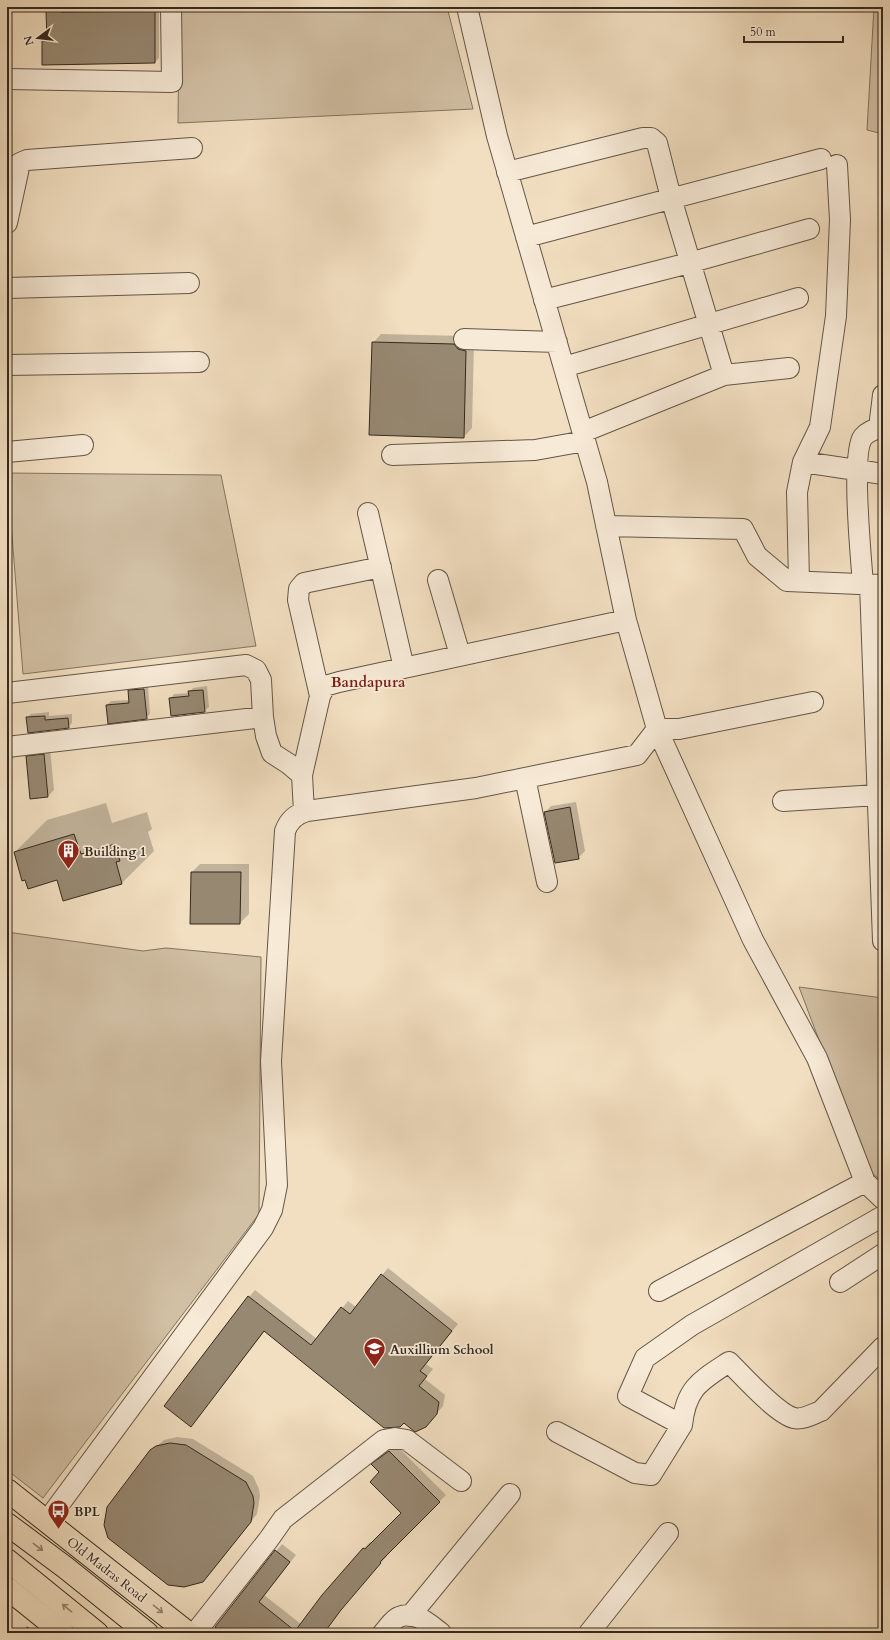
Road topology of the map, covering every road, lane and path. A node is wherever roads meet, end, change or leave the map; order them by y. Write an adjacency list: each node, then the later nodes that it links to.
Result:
1 (171, 7): 3 (street)
2 (467, 7): 5 (street)
3 (7, 80)
4 (192, 148): 7 (street)
5 (507, 172): 6 (street); 9 (street)
6 (671, 198): 9 (street); 10 (street); 28 (street)
7 (7, 223)
8 (809, 229): 10 (street)
9 (526, 237): 14 (street)
10 (689, 262): 14 (street); 15 (street)
11 (189, 283): 12 (street)
12 (7, 288)
13 (798, 298): 15 (street)
14 (544, 300): 17 (street)
15 (708, 324): 20 (street); 22 (street)
16 (464, 339): 17 (street)
17 (556, 342): 20 (street)
18 (199, 362): 19 (street)
19 (7, 364)
20 (564, 367): 24 (street)
21 (789, 368): 22 (street)
22 (724, 376): 24 (street)
23 (883, 395): 29 (street)
24 (584, 436): 27 (street); 32 (street)
25 (83, 445): 26 (street)
26 (7, 452)
27 (392, 455)
28 (803, 462): 29 (street); 35 (street)
29 (856, 471): 30 (street); 36 (street)
30 (883, 474)
31 (368, 513): 33 (street)
32 (606, 526): 35 (street); 37 (street)
33 (380, 567): 39 (street); 41 (street)
34 (438, 580): 38 (street)
35 (799, 581): 36 (street)
36 (872, 584): 48 (street)
37 (626, 620): 38 (street); 44 (street)
38 (460, 655): 39 (street)
39 (404, 668): 41 (street)
40 (7, 693): 43 (street)
41 (320, 696): 46 (street)
42 (813, 702): 44 (street)
43 (263, 717): 45 (street); 46 (street)
44 (657, 729): 47 (street); 53 (street)
45 (7, 748)
46 (302, 775): 50 (street)
47 (525, 778): 50 (street); 51 (street)
48 (878, 795): 49 (street); 52 (street)
49 (783, 801)
50 (304, 812): 65 (street)
51 (547, 882)
52 (883, 941)
53 (865, 1182): 54 (street); 58 (street)
54 (883, 1199)
55 (883, 1216): 60 (street)
56 (883, 1254): 57 (street)
57 (840, 1282)
58 (659, 1291)
59 (883, 1347): 60 (street)
60 (682, 1424): 61 (street)
61 (557, 1432)
62 (461, 1481): 75 (street)
63 (7, 1490): 65 (main road, Old Madras Road)
64 (510, 1494): 70 (street)
65 (47, 1521): 74 (main road, Old Madras Road, one-way to 74)
66 (7, 1524): 73 (main road, Old Madras Road, one-way to 73)
67 (668, 1533): 78 (street)
68 (7, 1560): 72 (main road, one-way to 68)
69 (7, 1588): 71 (main road)
70 (410, 1616): 76 (street); 77 (street)
71 (63, 1633)
72 (97, 1633)
73 (147, 1633)
74 (188, 1633)
75 (195, 1633)
76 (383, 1633)
77 (441, 1633)
78 (589, 1633)

